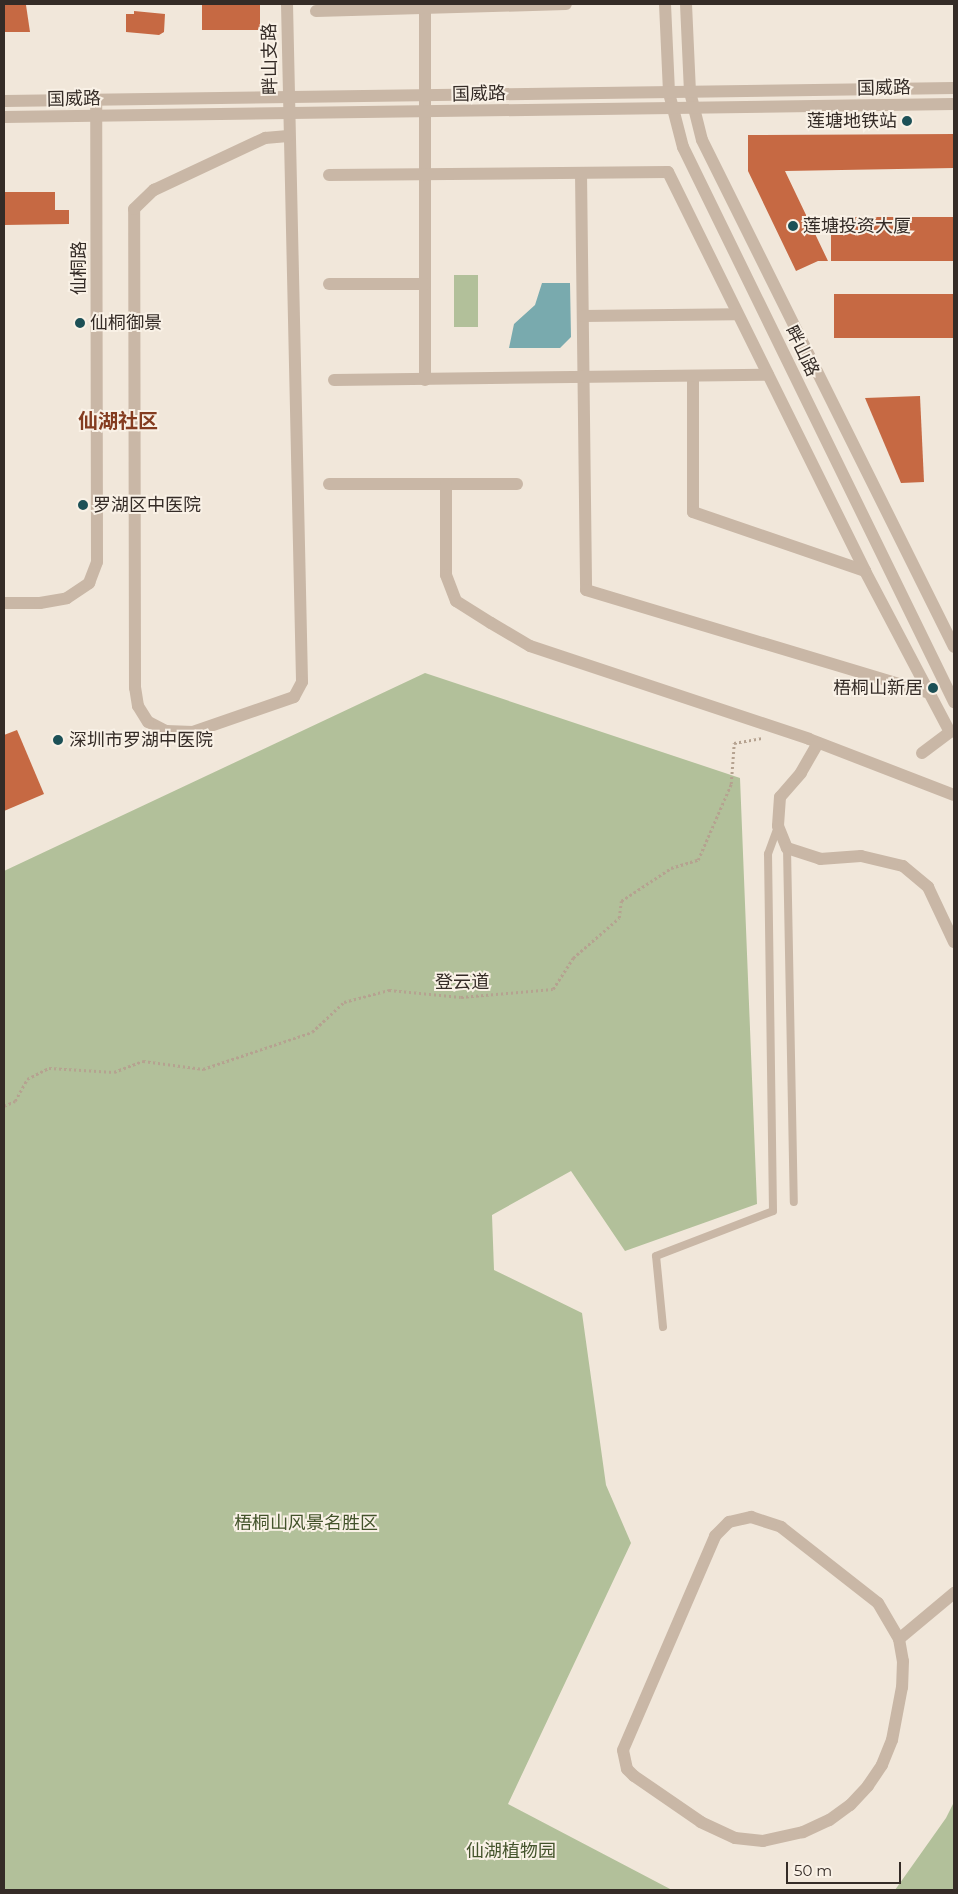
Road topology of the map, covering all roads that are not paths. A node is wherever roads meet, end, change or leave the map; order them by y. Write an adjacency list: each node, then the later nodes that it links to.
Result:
1 (287, 4): 12 (street, 畔山支路)
2 (566, 4): 5 (street)
3 (665, 4): 9 (street, 畔山路)
4 (686, 4): 10 (street, 畔山路)
5 (425, 6): 6 (street); 11 (street)
6 (369, 7): 7 (street)
7 (316, 11)
8 (954, 88): 10 (street, 国威路)
9 (668, 92): 10 (street, 国威路); 11 (street, 国威路); 17 (street, 畔山路)
10 (690, 92): 16 (street, 畔山路)
11 (425, 95): 12 (street, 国威路); 18 (street)
12 (287, 97): 13 (street, 国威路); 19 (street, 畔山支路)
13 (96, 100): 14 (street, 国威路); 20 (street, 仙桐路)
14 (4, 101)
15 (954, 104): 16 (street, 国威路)
16 (692, 108): 17 (street, 国威路); 40 (street, 畔山路)
17 (671, 109): 18 (street, 国威路); 42 (street, 畔山路)
18 (425, 112): 19 (street, 国威路); 24 (street)
19 (288, 114): 20 (street, 国威路); 22 (street, 畔山支路)
20 (96, 116): 21 (street, 国威路); 39 (street, 仙桐路)
21 (4, 117)
22 (288, 136): 22 (street, 畔山支路)
23 (581, 173): 24 (street); 28 (street); 29 (street)
24 (425, 174): 25 (street); 27 (street)
25 (329, 175)
26 (329, 284): 27 (street)
27 (425, 284): 34 (street)
28 (736, 314): 29 (street); 30 (street)
29 (583, 316): 31 (street)
30 (768, 375): 32 (street); 38 (street)
31 (583, 378): 32 (street); 34 (street); 41 (street)
32 (693, 378): 38 (street)
33 (334, 380): 34 (street)
34 (425, 380)
35 (329, 484): 37 (street)
36 (517, 484): 37 (street)
37 (446, 485): 43 (street)
38 (865, 571): 41 (street)
39 (4, 603)
40 (954, 647)
41 (929, 693): 44 (street)
42 (954, 702)
43 (818, 743): 45 (street); 46 (street)
44 (922, 753)
45 (954, 795)
46 (778, 826): 47 (street); 50 (lane)
47 (787, 848): 48 (street); 49 (lane)
48 (954, 942)
49 (794, 1202)
50 (663, 1327)
51 (954, 1592): 52 (street)
52 (899, 1639): 52 (street)

